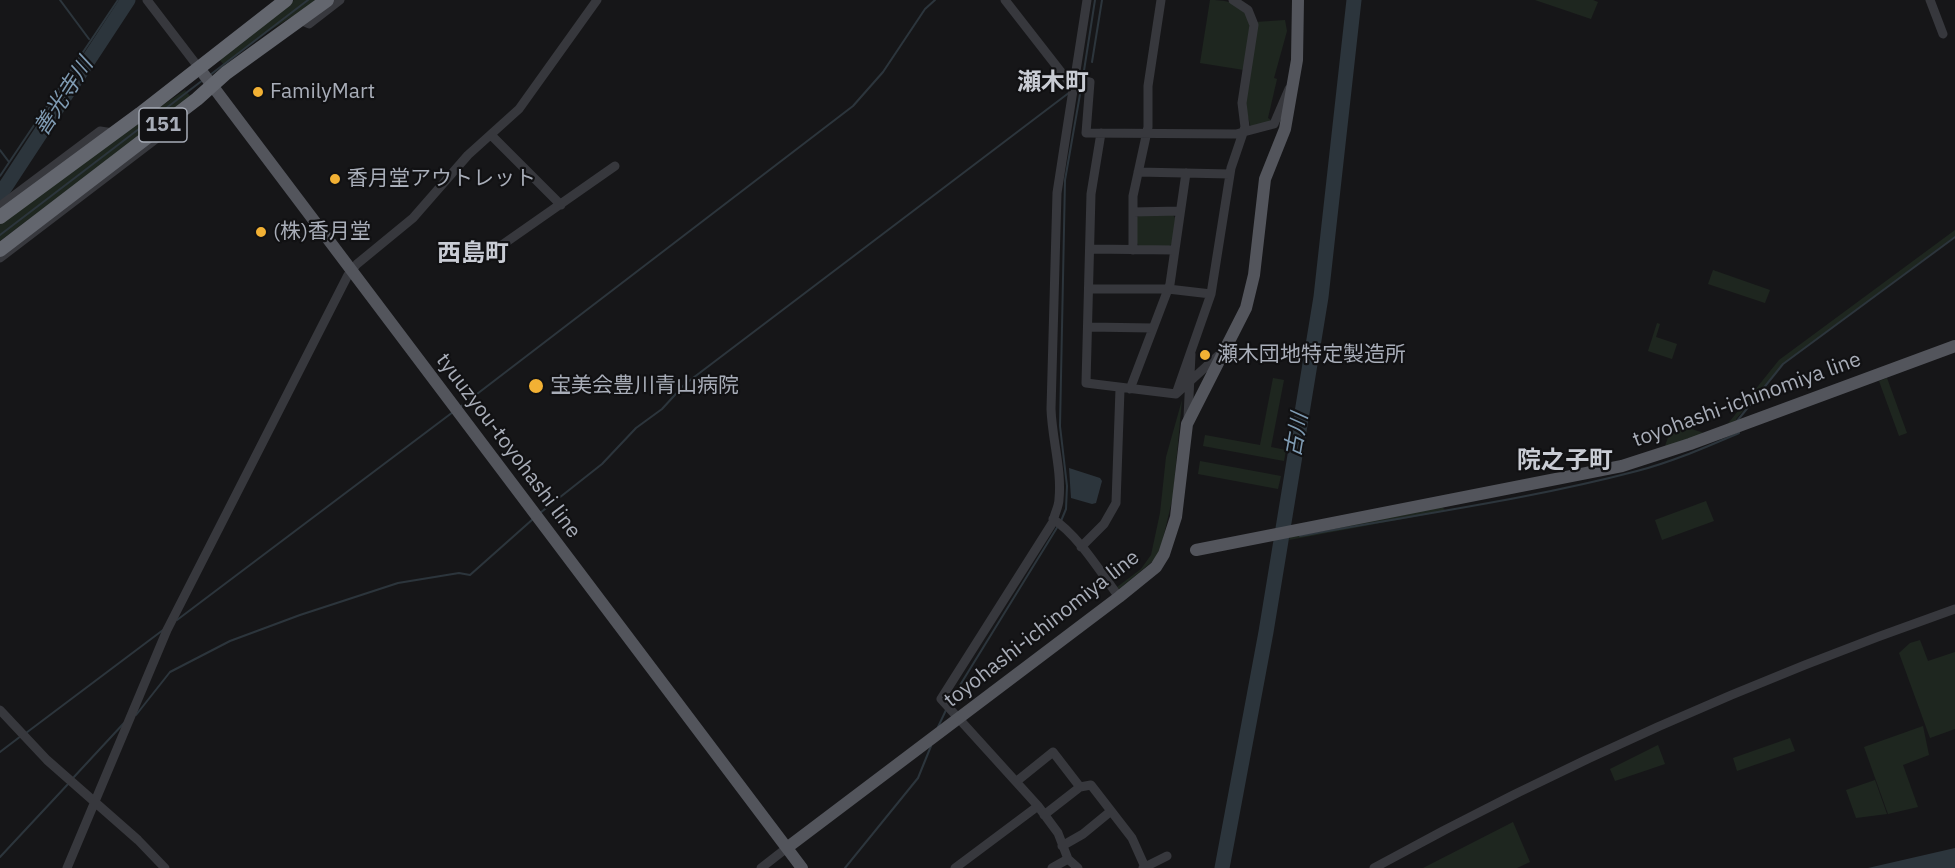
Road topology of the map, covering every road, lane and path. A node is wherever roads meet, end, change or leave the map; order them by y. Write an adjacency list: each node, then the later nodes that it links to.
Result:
1 (147, 0): 16 (street)
2 (276, 0): 14 (street)
3 (286, 0): 14 (highway, 151)
4 (327, 0): 13 (highway, 151)
5 (340, 0): 13 (street)
6 (597, 0): 24 (street)
7 (1005, 0): 17 (street)
8 (1087, 0): 17 (street)
9 (1161, 0): 23 (street)
10 (1233, 0): 20 (street)
11 (1298, 0): 18 (main road, toyohashi-ichinomiya line)
12 (1930, 0): 15 (street)
13 (300, 20): 16 (highway, 151)
14 (257, 21): 16 (highway, 151)
15 (1942, 34)
16 (206, 78): 19 (highway, 151); 21 (highway, 151); 40 (main road, tyuuzyou-toyohashi line)
17 (1075, 84): 22 (street); 54 (street)
18 (1290, 87): 20 (street); 48 (main road, toyohashi-ichinomiya line)
19 (158, 129): 36 (highway, 151); 39 (street)
20 (1244, 132): 23 (street); 28 (street)
21 (113, 133): 30 (street); 33 (highway, 151)
22 (1101, 133): 23 (street); 35 (street)
23 (1146, 133): 26 (street)
24 (492, 136): 29 (street); 40 (street)
25 (615, 166): 29 (street)
26 (1138, 172): 27 (street); 32 (street)
27 (1186, 173): 28 (street); 31 (street)
28 (1230, 174): 43 (street)
29 (561, 205): 34 (street)
30 (0, 206)
31 (1180, 211): 32 (street); 38 (street)
32 (1133, 212): 37 (street)
33 (0, 217)
34 (502, 245)
35 (1090, 249): 37 (street); 41 (street)
36 (0, 250)
37 (1133, 250): 38 (street)
38 (1175, 250): 42 (street)
39 (0, 258)
40 (352, 270): 63 (street); 67 (main road, tyuuzyou-toyohashi line)
41 (1089, 289): 42 (street); 44 (street)
42 (1168, 289): 43 (street); 45 (street)
43 (1211, 294): 47 (street)
44 (1088, 327): 45 (street); 50 (street)
45 (1153, 328): 51 (street)
46 (1955, 346): 56 (main road, toyohashi-ichinomiya line)
47 (1191, 348): 49 (street); 52 (street)
48 (1223, 351): 49 (street); 53 (main road, toyohashi-ichinomiya line)
49 (1190, 381): 52 (street); 53 (street)
50 (1119, 388): 51 (street); 55 (street)
51 (1130, 389): 52 (street)
52 (1176, 394)
53 (1187, 424): 57 (main road, toyohashi-ichinomiya line)
54 (1057, 522): 55 (street); 60 (street)
55 (1081, 547): 57 (street)
56 (1196, 550)
57 (1119, 597): 60 (main road, toyohashi-ichinomiya line)
58 (1955, 609): 78 (street)
59 (0, 710): 63 (street)
60 (955, 714): 61 (street); 67 (main road, toyohashi-ichinomiya line)
61 (1017, 781): 62 (street); 64 (street)
62 (1080, 787): 64 (street); 65 (street)
63 (94, 801): 71 (street); 72 (street)
64 (1041, 811): 66 (street); 75 (street)
65 (1111, 812): 66 (street); 70 (street)
66 (1062, 846): 69 (street)
67 (788, 847): 73 (street); 74 (main road)
68 (1167, 856): 70 (street)
69 (1068, 859): 76 (street); 77 (street)
70 (1144, 867)
71 (67, 868)
72 (165, 868)
73 (761, 868)
74 (802, 868)
75 (956, 868)
76 (1052, 868)
77 (1078, 868)
78 (1374, 868)

